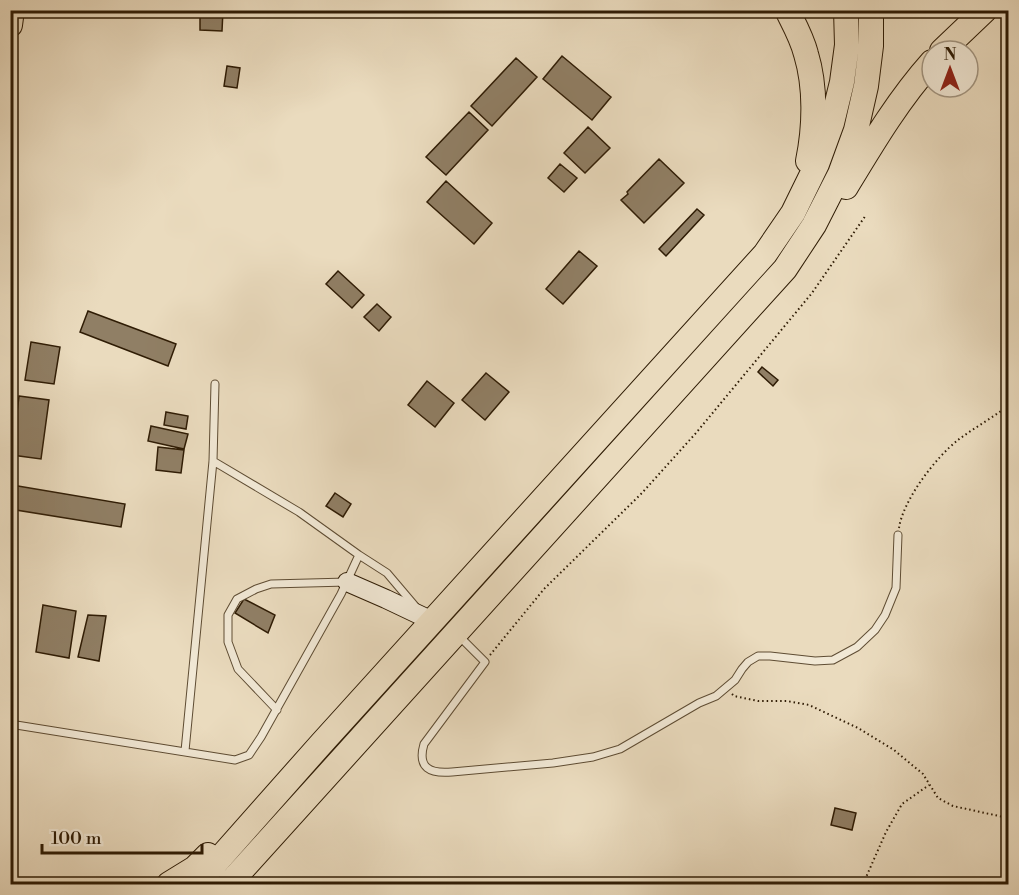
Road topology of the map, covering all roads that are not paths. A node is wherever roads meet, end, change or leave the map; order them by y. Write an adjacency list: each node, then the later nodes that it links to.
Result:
1 (12, 10): 6 (highway)
2 (787, 10): 9 (highway)
3 (846, 10): 9 (highway)
4 (871, 10): 10 (highway)
5 (985, 10): 7 (highway)
6 (10, 25)
7 (955, 39)
8 (920, 76): 10 (highway)
9 (709, 316): 16 (highway)
10 (727, 333): 17 (highway)
11 (215, 384): 12 (lane)
12 (213, 461): 14 (lane); 21 (lane)
13 (898, 535): 17 (lane)
14 (359, 555): 15 (lane); 16 (lane)
15 (347, 582): 16 (street); 18 (lane); 18 (lane)
16 (428, 621): 20 (highway)
17 (456, 633): 22 (highway)
18 (277, 710): 21 (lane)
19 (10, 724): 21 (lane)
20 (321, 744): 23 (highway); 24 (highway)
21 (185, 751)
22 (336, 767): 25 (highway); 26 (highway)
23 (169, 885)
24 (197, 885)
25 (229, 885)
26 (238, 885)

